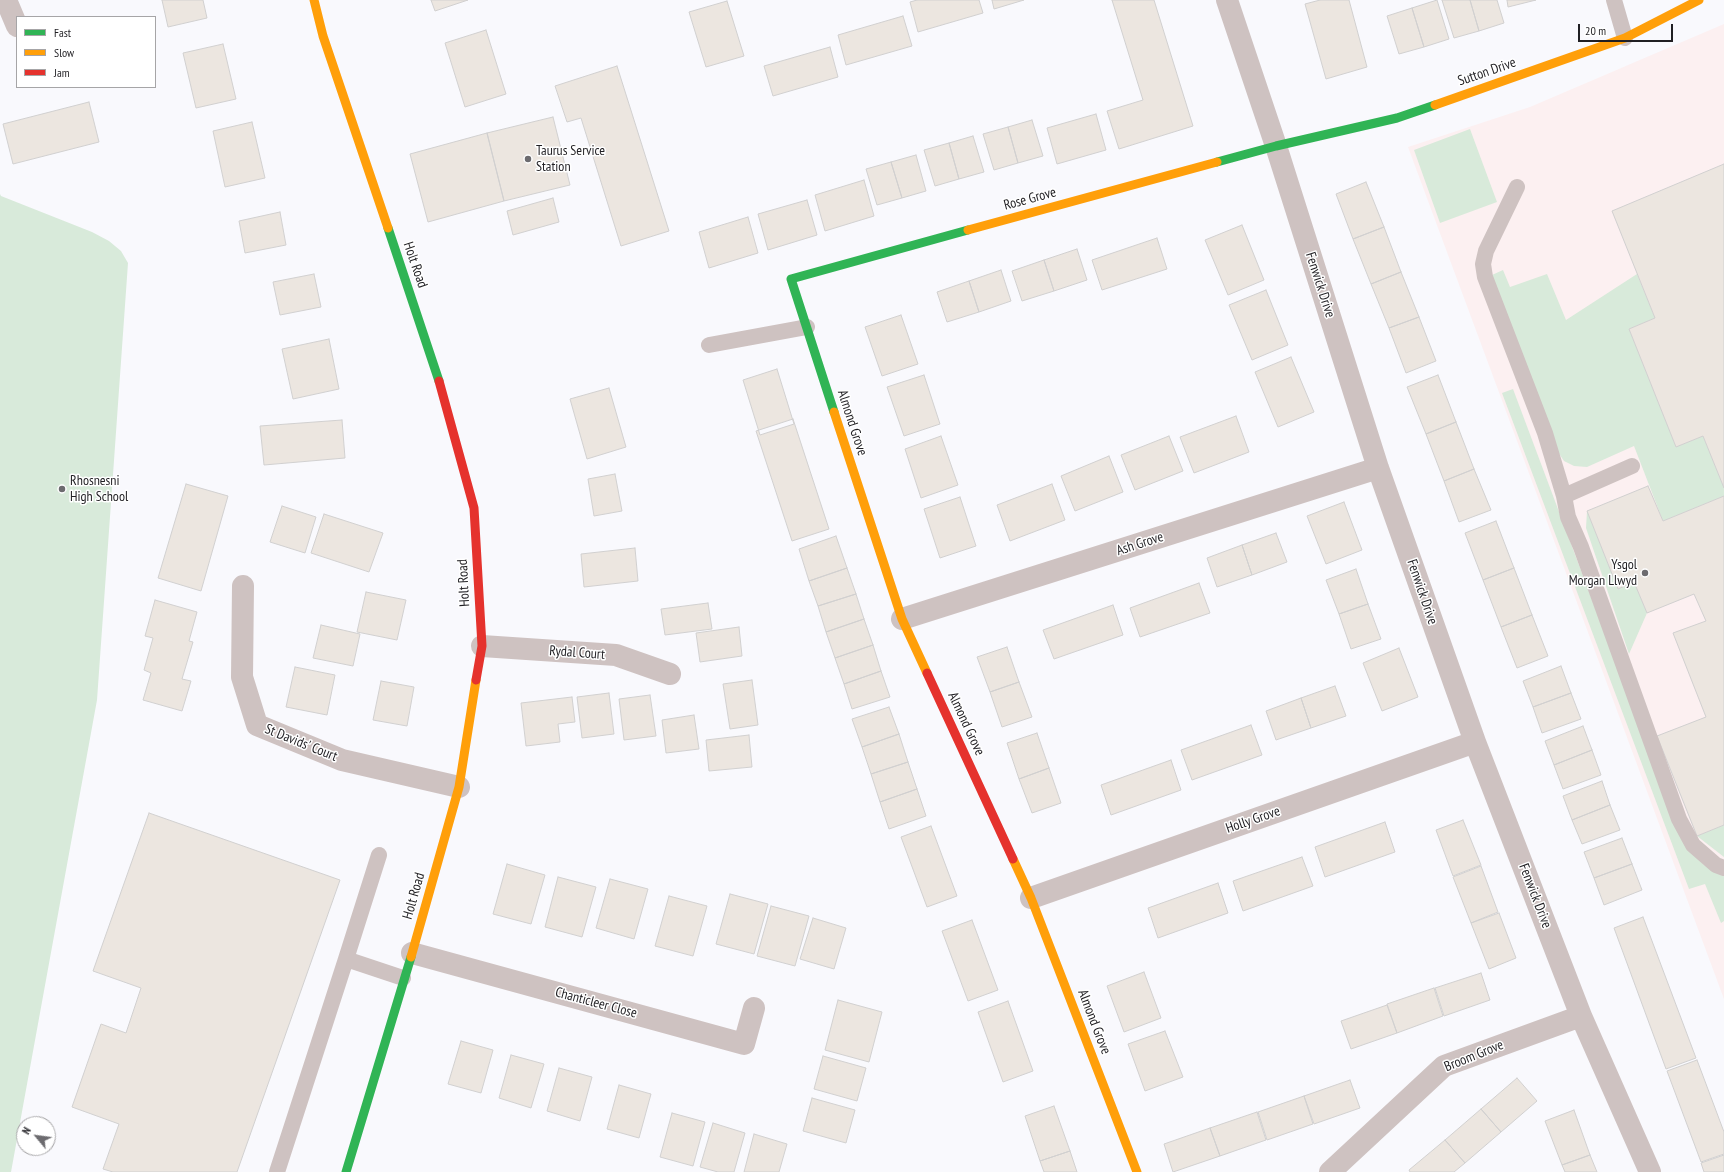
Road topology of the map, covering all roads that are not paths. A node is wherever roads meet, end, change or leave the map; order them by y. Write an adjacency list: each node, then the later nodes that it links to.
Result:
1 (6, 0): 6 (street)
2 (314, 0): 18 (street, Holt Road)
3 (1227, 0): 8 (street, Fenwick Drive)
4 (1614, 0): 7 (lane)
5 (1698, 0): 7 (street, Sutton Drive)
6 (16, 24)
7 (1625, 38): 8 (street, Sutton Drive)
8 (1276, 146): 10 (street, Rose Grove); 14 (street, Fenwick Drive)
9 (1517, 186): 15 (lane)
10 (791, 279): 11 (street, Almond Grove)
11 (806, 327): 12 (lane); 17 (street, Almond Grove)
12 (709, 345)
13 (1632, 466): 15 (lane)
14 (1378, 468): 17 (street, Ash Grove); 20 (street, Fenwick Drive)
15 (1564, 496): 23 (lane)
16 (243, 586): 21 (street, St Davids' Court)
17 (902, 619): 24 (street, Almond Grove)
18 (482, 646): 19 (street, Rydal Court); 21 (street, Holt Road)
19 (670, 674)
20 (1475, 742): 24 (street, Holly Grove); 29 (street, Fenwick Drive)
21 (459, 786): 25 (street, Holt Road)
22 (379, 855): 26 (lane)
23 (1724, 868)
24 (1031, 898): 32 (street, Almond Grove)
25 (412, 953): 27 (street, Holt Road); 28 (street, Chanticleer Close)
26 (346, 959): 27 (lane); 30 (lane)
27 (403, 978): 31 (street, Holt Road)
28 (754, 1008)
29 (1581, 1016): 33 (street, Broom Grove); 34 (street, Fenwick Drive)
30 (277, 1172)
31 (346, 1172)
32 (1137, 1172)
33 (1330, 1172)
34 (1650, 1172)

